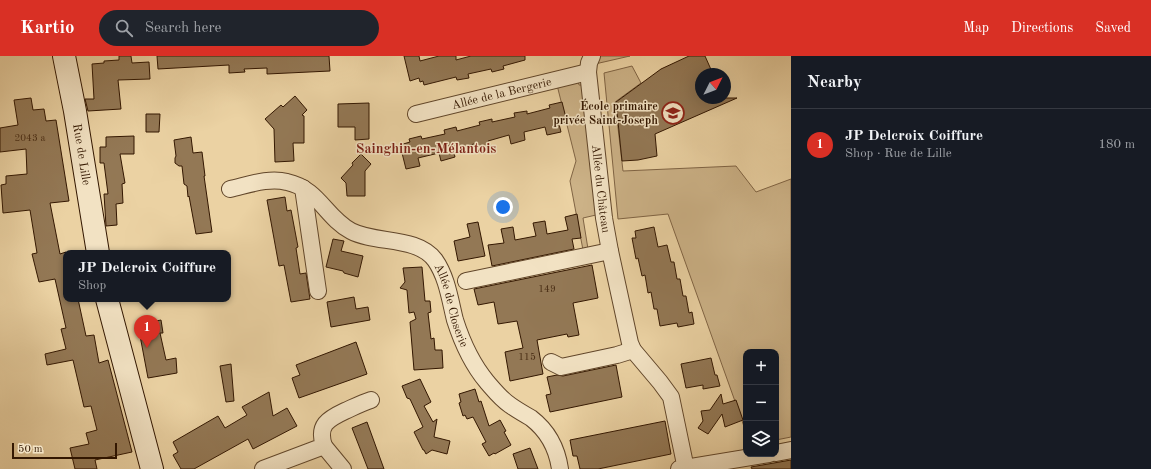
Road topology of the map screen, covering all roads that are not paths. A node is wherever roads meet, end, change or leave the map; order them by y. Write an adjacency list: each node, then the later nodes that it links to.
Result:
1 (64, 56): 7 (main road, Rue de Lille)
2 (592, 56): 3 (street, Allée du Château)
3 (588, 72): 4 (street, Allée de la Bergerie); 8 (street, Allée du Château)
4 (416, 114)
5 (303, 188): 6 (street, Allée de Closerie); 10 (street); 22 (street, Allée de Closerie)
6 (230, 189)
7 (98, 250)
8 (610, 251): 9 (street); 12 (street, Allée du Château)
9 (466, 281)
10 (318, 291)
11 (109, 302): 19 (main road)
12 (633, 350): 13 (street); 23 (street, Allée du Château)
13 (551, 362)
14 (371, 400): 15 (street)
15 (324, 446): 20 (street); 21 (street)
16 (791, 450): 17 (street)
17 (779, 452)
18 (752, 457): 23 (street)
19 (152, 469)
20 (263, 469)
21 (343, 469)
22 (560, 469)
23 (684, 469)

